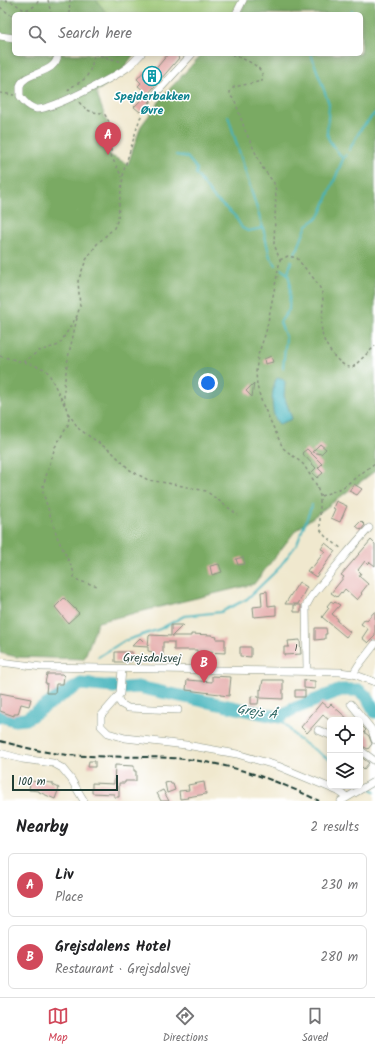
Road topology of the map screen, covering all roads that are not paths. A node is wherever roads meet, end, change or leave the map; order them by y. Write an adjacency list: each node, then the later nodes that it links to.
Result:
1 (243, 0): 2 (street)
2 (237, 12)
3 (0, 36): 4 (street)
4 (12, 38)
5 (58, 56): 6 (street)
6 (139, 56)
7 (190, 56): 8 (street)
8 (157, 92)
9 (369, 528): 13 (street)
10 (375, 644): 14 (street)
11 (0, 662): 12 (street, Grejsdalsvej)
12 (122, 669): 13 (street, Grejsdalsvej); 16 (street)
13 (307, 672): 14 (street, Grejsdalsvej)
14 (353, 674): 15 (street, Grejsdalsvej)
15 (375, 682)
16 (117, 697): 18 (street); 27 (street)
17 (351, 704): 21 (street)
18 (178, 710)
19 (318, 730): 20 (street)
20 (327, 734)
21 (375, 740)
22 (363, 752): 25 (street)
23 (0, 753): 28 (street)
24 (375, 757): 25 (street)
25 (375, 761)
26 (375, 781): 27 (street)
27 (344, 799)
28 (84, 801)

